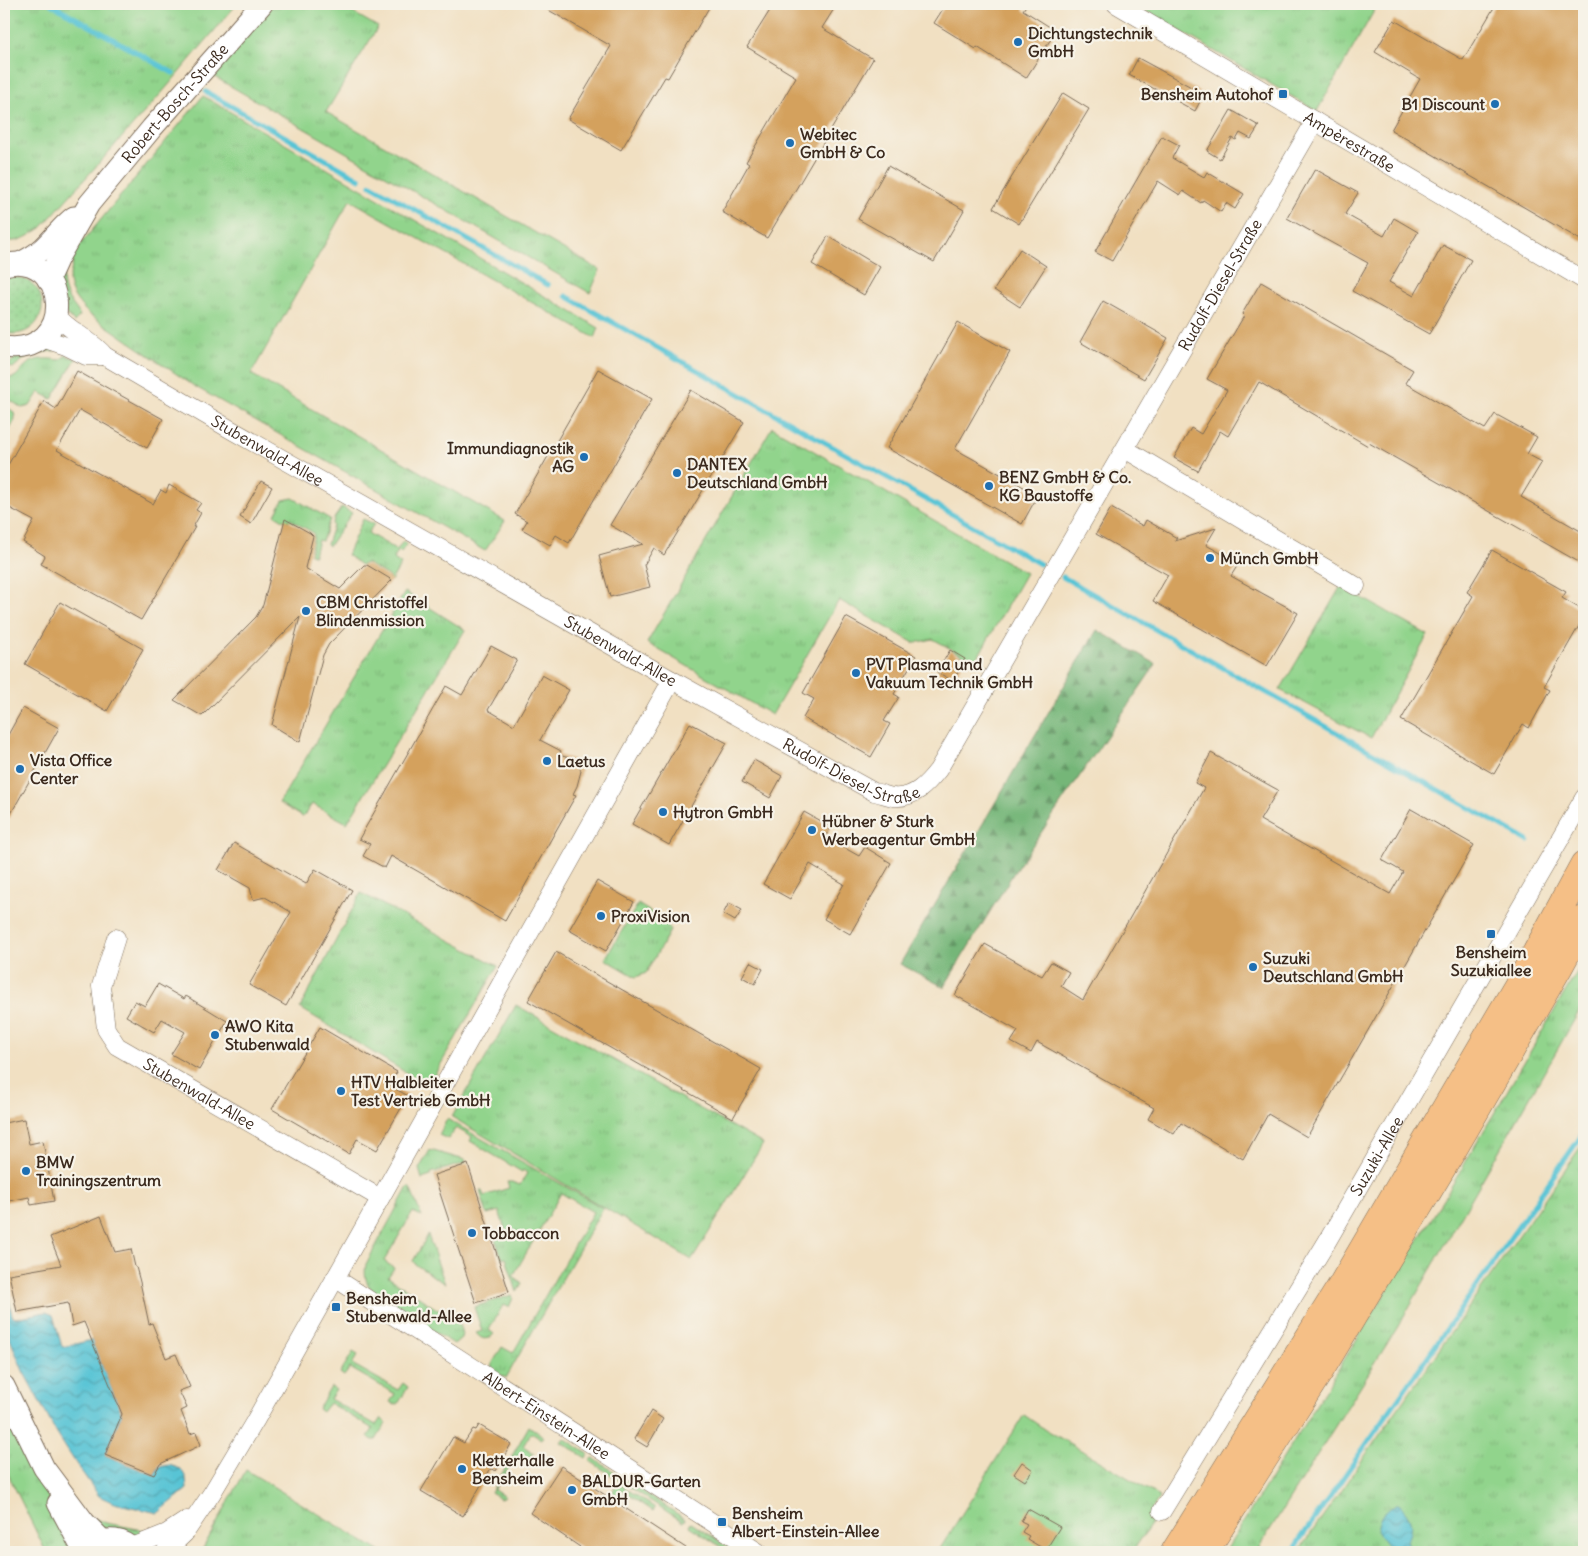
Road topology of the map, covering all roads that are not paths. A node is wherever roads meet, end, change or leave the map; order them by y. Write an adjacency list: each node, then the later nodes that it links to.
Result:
1 (262, 4): 4 (street, Robert-Bosch-Straße)
2 (1116, 4): 3 (street, Ampèrestraße)
3 (1315, 122): 7 (street, Ampèrestraße); 12 (street, Rudolf-Diesel-Straße)
4 (89, 204): 5 (street, Robert-Bosch-Straße); 6 (street, Robert-Bosch-Straße)
5 (12, 264): 6 (street, Robert-Bosch-Straße)
6 (48, 280): 8 (street)
7 (1584, 280)
8 (56, 316): 9 (street); 11 (street, Stubenwald-Allee)
9 (42, 338): 10 (street); 11 (street, Stubenwald-Allee)
10 (8, 353)
11 (105, 356): 14 (street, Stubenwald-Allee)
12 (1125, 449): 13 (street); 14 (street, Rudolf-Diesel-Straße)
13 (1356, 586)
14 (672, 680): 19 (street, Stubenwald-Allee)
15 (1584, 798): 24 (street, Suzuki-Allee)
16 (1584, 865): 30 (highway)
17 (1584, 920): 31 (highway)
18 (116, 938): 19 (street, Stubenwald-Allee)
19 (380, 1198): 20 (street, Stubenwald-Allee)
20 (335, 1278): 23 (street, Stubenwald-Allee); 29 (street, Albert-Einstein-Allee)
21 (4, 1386): 22 (street)
22 (44, 1468): 25 (street); 27 (street)
23 (200, 1511): 26 (street, Stubenwald-Allee); 28 (street, Stubenwald-Allee)
24 (1162, 1511)
25 (102, 1540): 26 (street); 27 (street)
26 (134, 1550)
27 (84, 1552)
28 (165, 1552)
29 (758, 1552)
30 (1175, 1552)
31 (1204, 1552)

